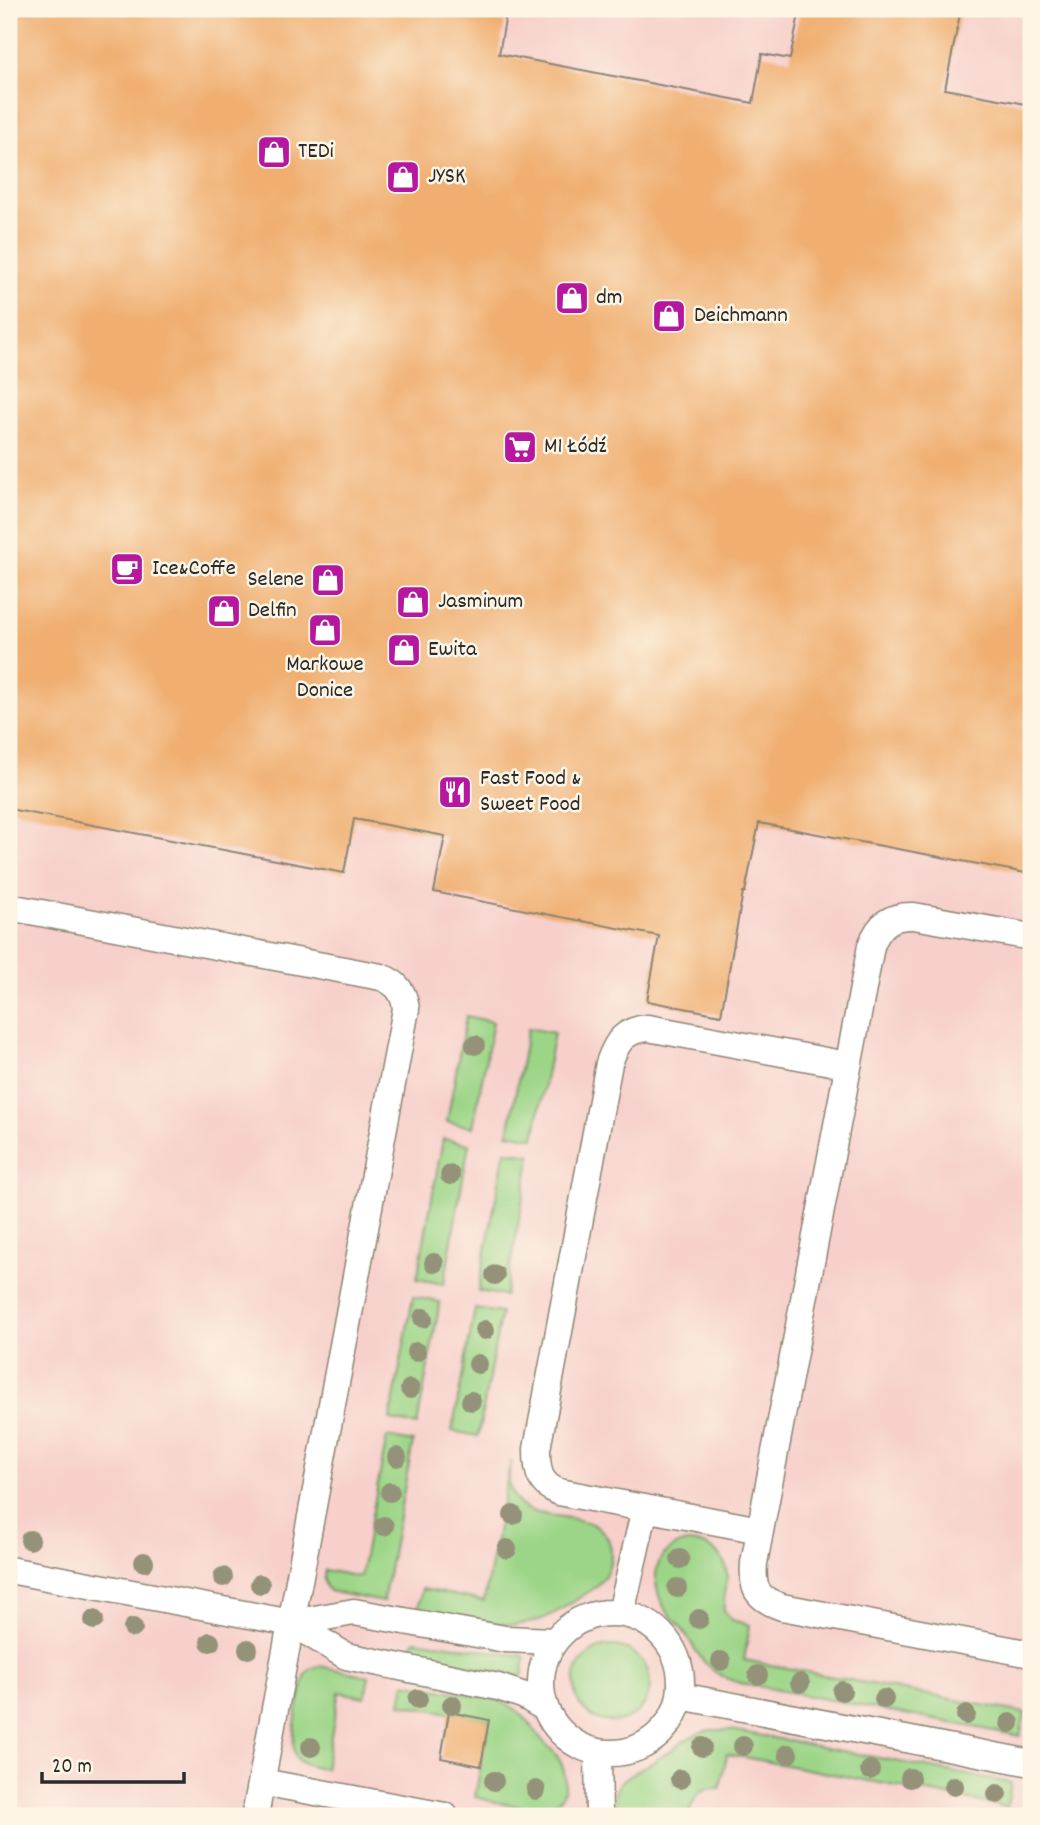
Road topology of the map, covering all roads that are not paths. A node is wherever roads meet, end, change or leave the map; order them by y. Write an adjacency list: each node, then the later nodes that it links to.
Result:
1 (9, 907): 8 (lane)
2 (1031, 937): 3 (lane)
3 (847, 1065): 4 (lane); 5 (lane)
4 (645, 1508): 5 (lane); 7 (lane)
5 (760, 1530): 10 (lane)
6 (9, 1570): 8 (lane)
7 (621, 1613): 9 (lane); 11 (lane)
8 (292, 1623): 9 (lane); 12 (lane); 15 (lane)
9 (554, 1641): 12 (lane)
10 (1031, 1654)
11 (680, 1696): 13 (lane); 14 (lane)
12 (545, 1708): 13 (lane)
13 (598, 1752): 18 (lane)
14 (1031, 1763)
15 (262, 1782): 16 (lane); 17 (lane)
16 (255, 1816)
17 (445, 1816)
18 (599, 1816)

